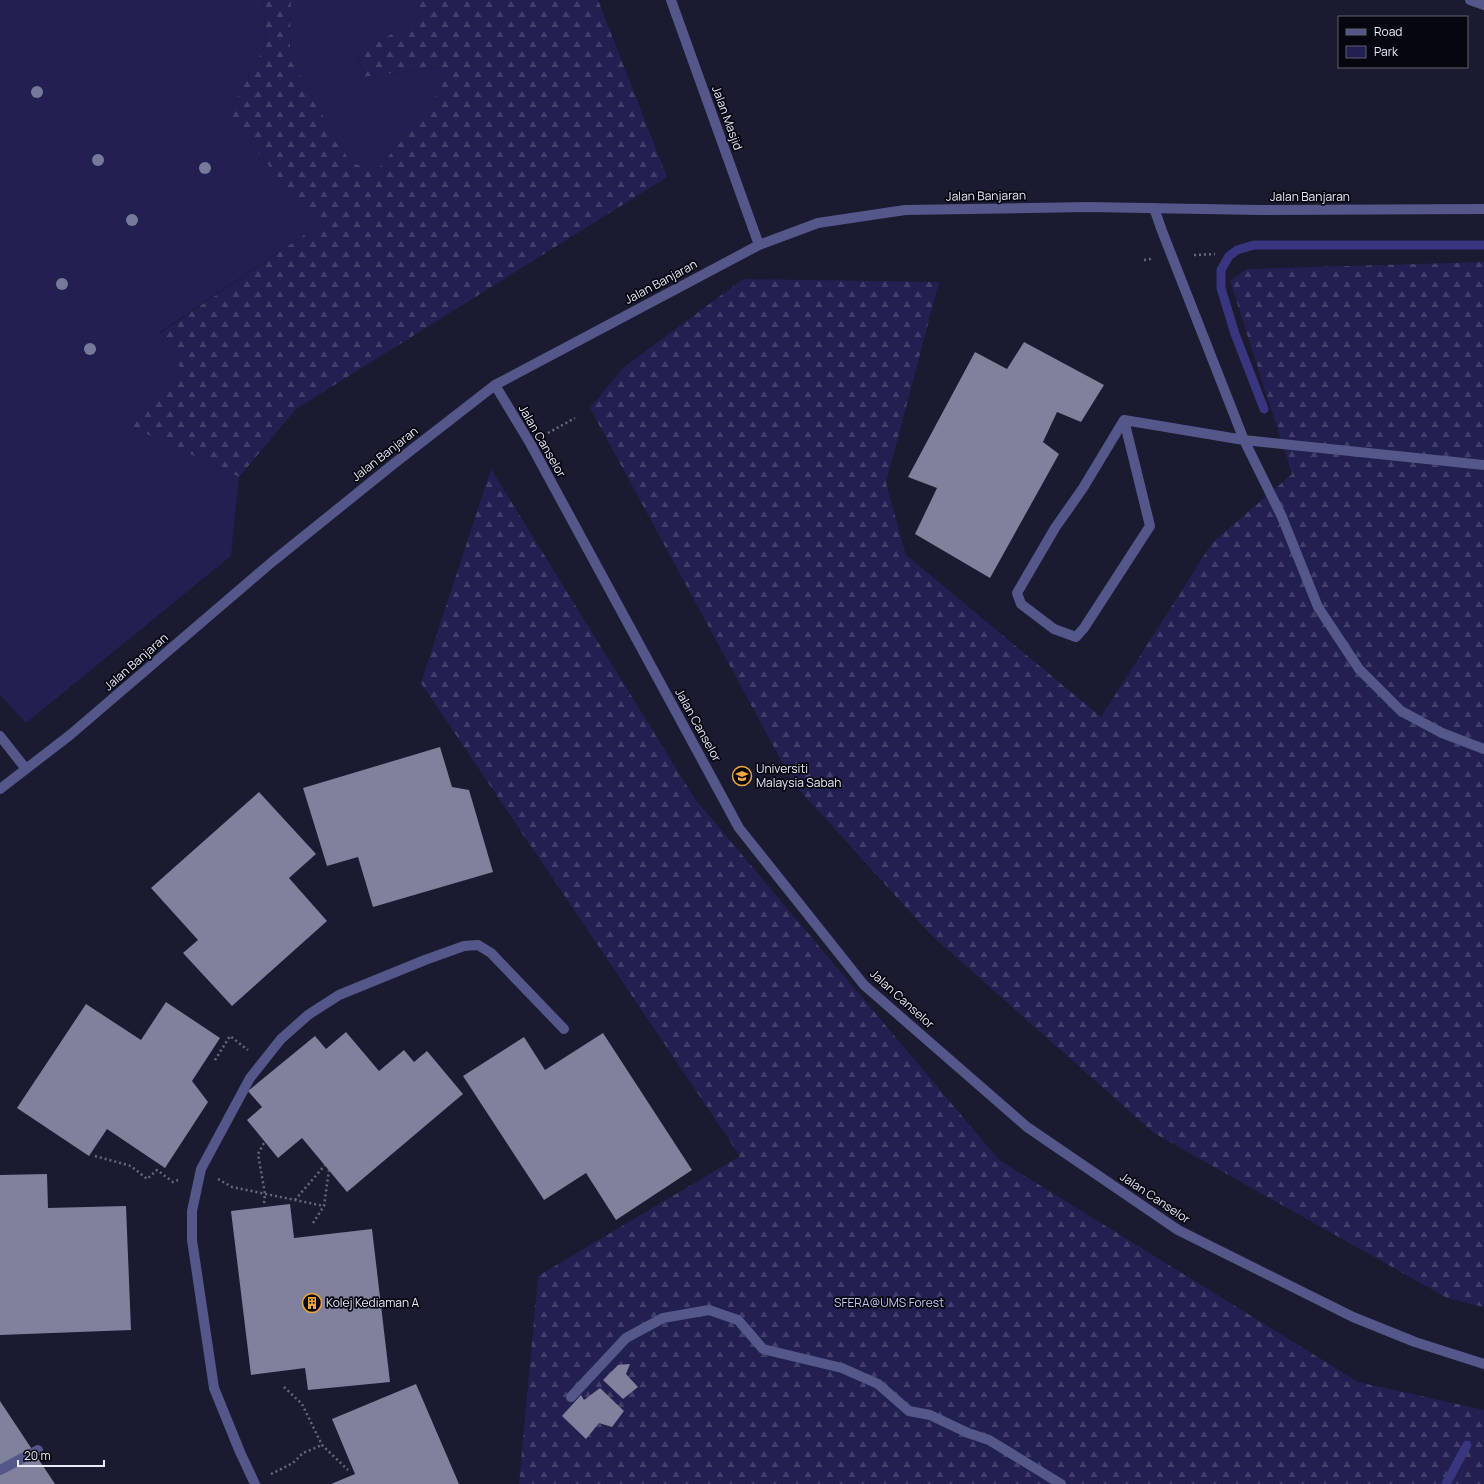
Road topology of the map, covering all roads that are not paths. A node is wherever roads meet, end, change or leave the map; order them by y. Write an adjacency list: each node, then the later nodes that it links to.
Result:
1 (671, 0): 6 (street, Jalan Masjid)
2 (1470, 0): 3 (street)
3 (1484, 5)
4 (1154, 208): 5 (street, Jalan Banjaran); 6 (street, Jalan Banjaran); 9 (street)
5 (1484, 209)
6 (759, 245): 7 (street, Jalan Banjaran)
7 (495, 385): 13 (street, Jalan Banjaran); 16 (street, Jalan Canselor)
8 (1124, 420): 8 (street); 9 (street)
9 (1244, 440): 10 (street); 12 (street)
10 (1484, 465)
11 (0, 736): 13 (street)
12 (1484, 749)
13 (26, 769): 14 (street, Jalan Banjaran)
14 (0, 789)
15 (564, 1029): 20 (street)
16 (1484, 1364)
17 (571, 1397): 21 (street)
18 (38, 1450): 19 (street)
19 (0, 1470)
20 (254, 1483)
21 (1061, 1484)

